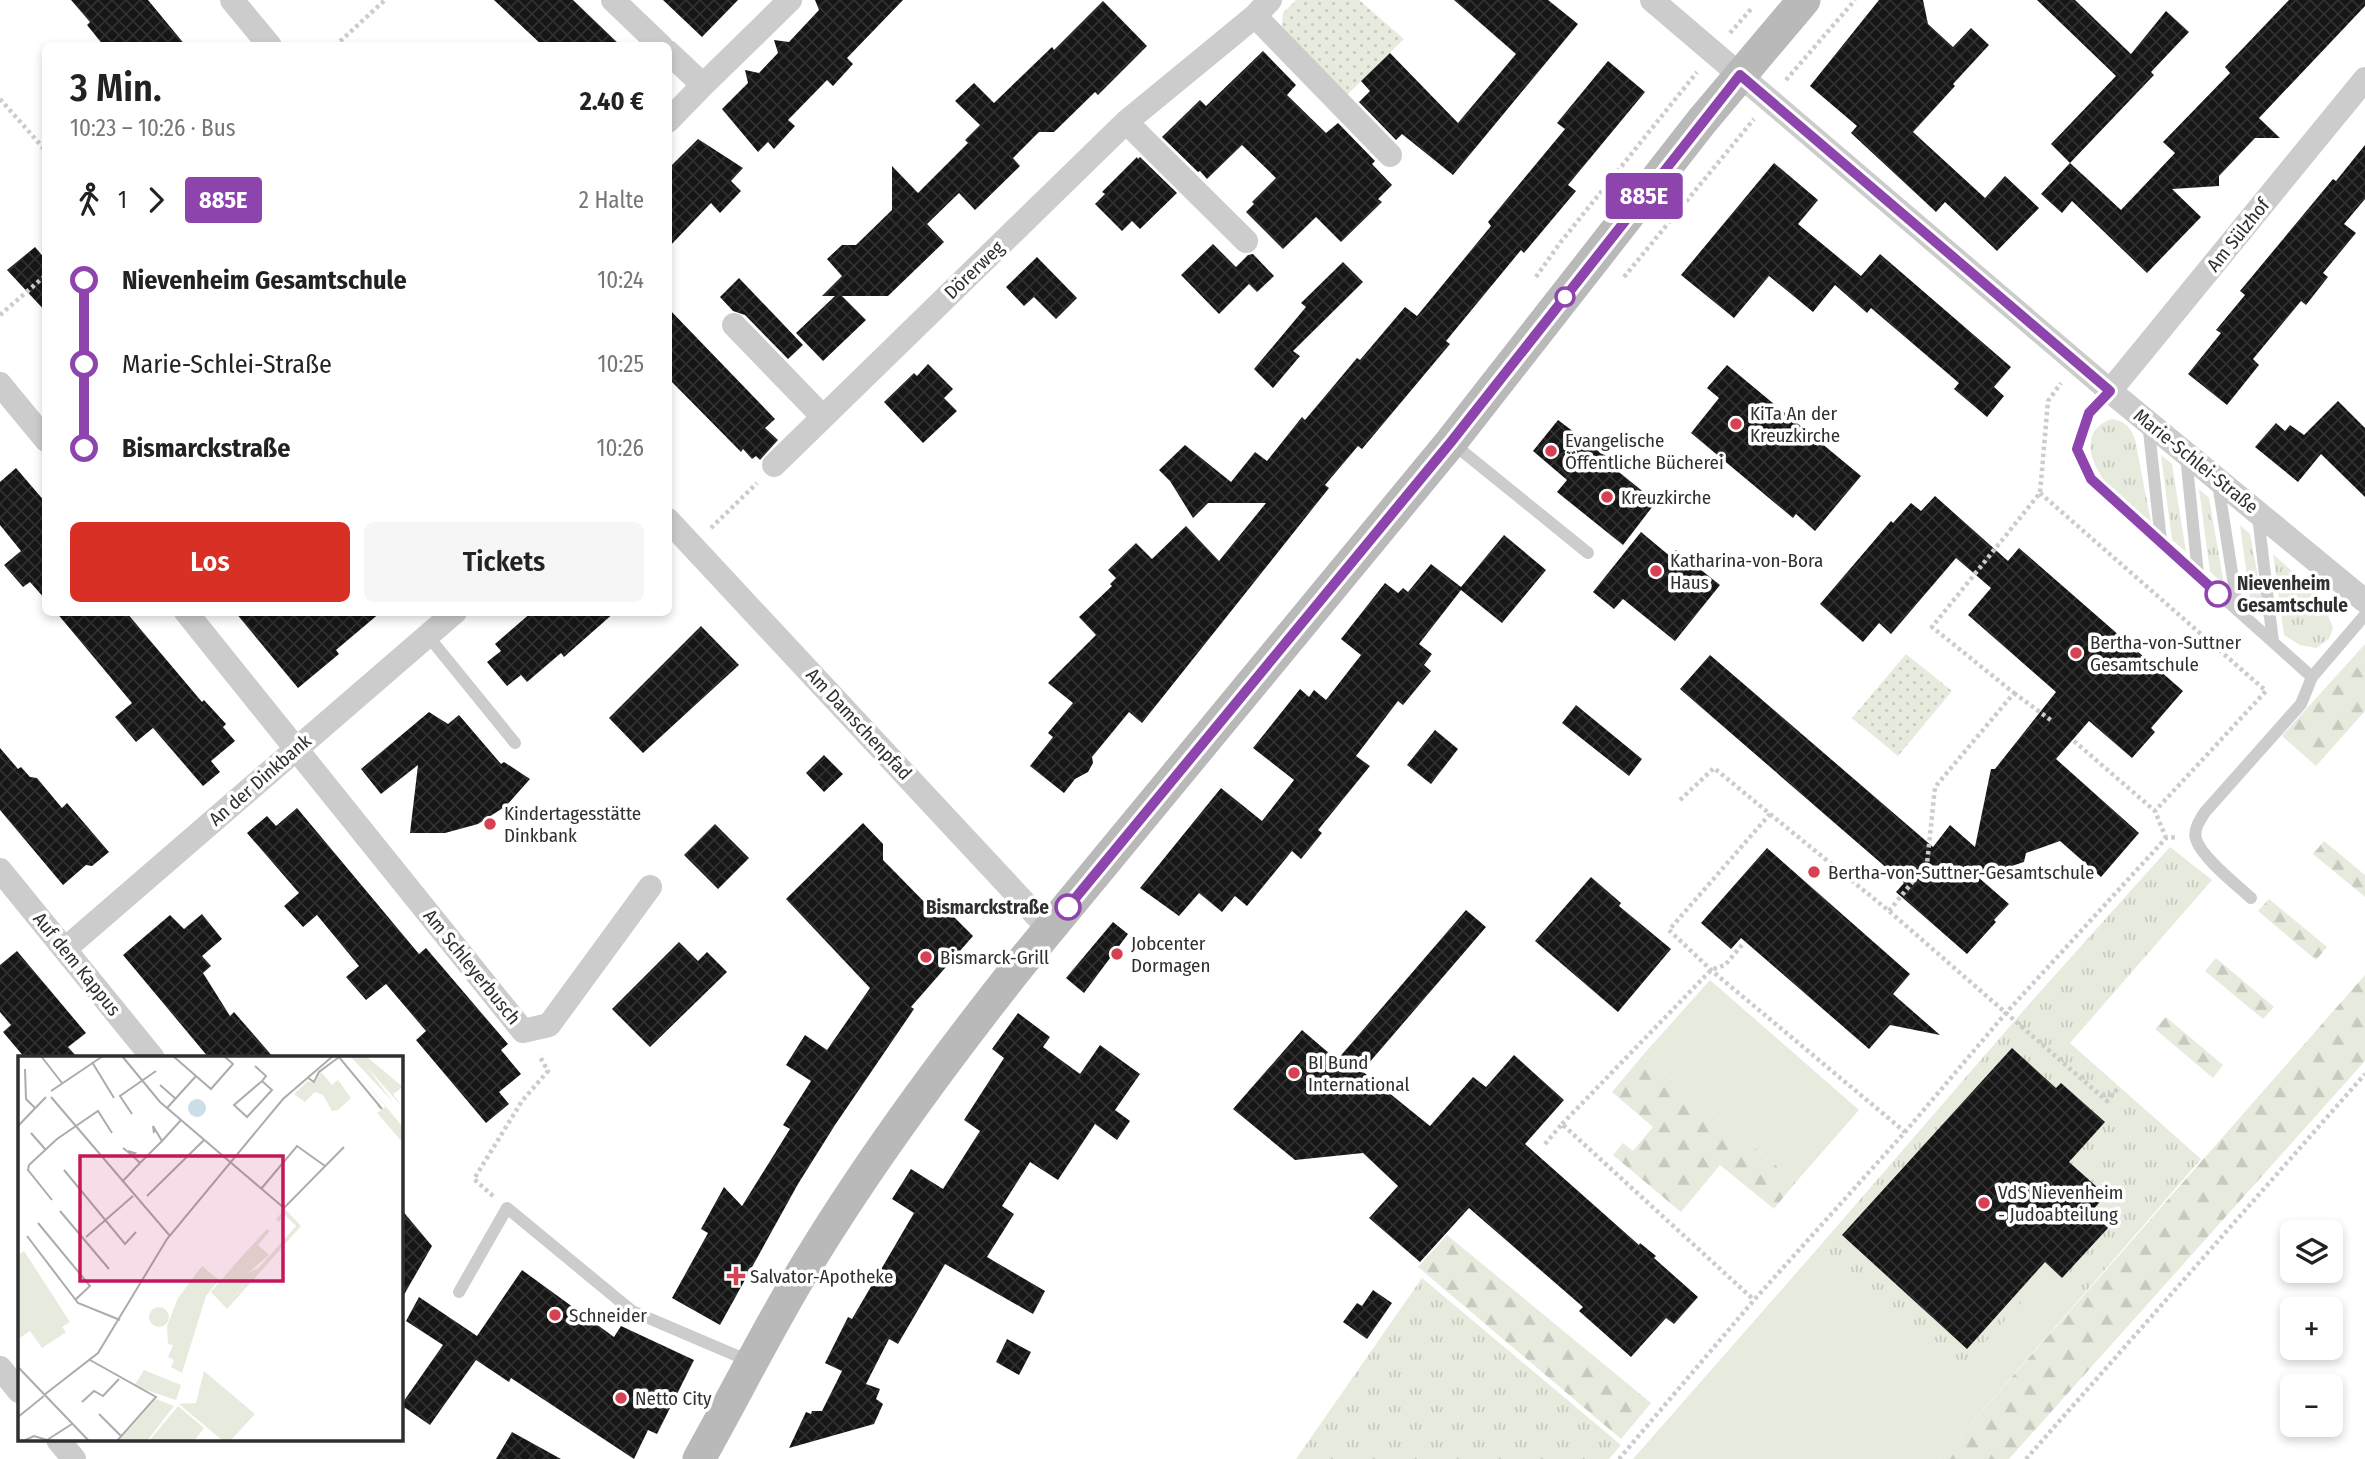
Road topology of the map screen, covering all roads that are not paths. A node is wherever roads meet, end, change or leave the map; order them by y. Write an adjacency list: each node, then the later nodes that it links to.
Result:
1 (232, 0): 7 (street)
2 (613, 0): 8 (street)
3 (790, 0): 12 (street)
4 (1652, 0): 10 (street, Marie-Schlei-Straße)
5 (1804, 0): 10 (street)
6 (1262, 8): 14 (street, Dörerweg); 15 (street, Dörerweg)
7 (267, 42)
8 (657, 42)
9 (672, 56): 12 (street)
10 (1740, 75): 19 (street, Marie-Schlei-Straße); 23 (street)
11 (2365, 79): 19 (street, Am Sülzhof)
12 (703, 85): 13 (street)
13 (672, 117)
14 (1126, 122): 16 (street); 20 (street, Dörerweg)
15 (1390, 155)
16 (1246, 241)
17 (734, 325): 20 (street)
18 (0, 384): 22 (street)
19 (2110, 391): 21 (street, Marie-Schlei-Straße); 29 (lane)
20 (823, 417): 25 (street, Dörerweg)
21 (2148, 422): 24 (street, Marie-Schlei-Straße); 29 (lane)
22 (42, 435)
23 (1451, 442): 30 (lane); 45 (street)
24 (2185, 453): 26 (street, Marie-Schlei-Straße); 31 (lane)
25 (774, 465)
26 (2218, 479): 27 (street, Marie-Schlei-Straße); 33 (lane)
27 (2257, 512): 32 (street, Marie-Schlei-Straße); 38 (lane)
28 (672, 524): 45 (street, Am Damschenpfad)
29 (2161, 541): 31 (lane)
30 (1588, 552)
31 (2197, 575): 33 (lane)
32 (2365, 601)
33 (2238, 611): 38 (lane)
34 (2365, 615): 39 (lane)
35 (189, 616): 41 (street, Am Schleyerbusch)
36 (450, 616): 37 (street, An der Dinkbank)
37 (428, 636): 40 (lane); 41 (street, An der Dinkbank)
38 (2273, 642): 39 (lane)
39 (2312, 677): 44 (lane)
40 (515, 743)
41 (296, 748): 43 (street, Am Schleyerbusch); 46 (street, An der Dinkbank)
42 (0, 870): 46 (street, Auf dem Kappus)
43 (650, 887)
44 (2251, 898)
45 (1049, 929): 49 (street)
46 (65, 949): 47 (street, Auf dem Kappus)
47 (151, 1056)
48 (459, 1292): 49 (lane)
49 (752, 1363): 54 (street)
50 (0, 1368): 51 (street)
51 (18, 1390)
52 (60, 1442): 53 (street)
53 (74, 1459)
54 (699, 1459)

